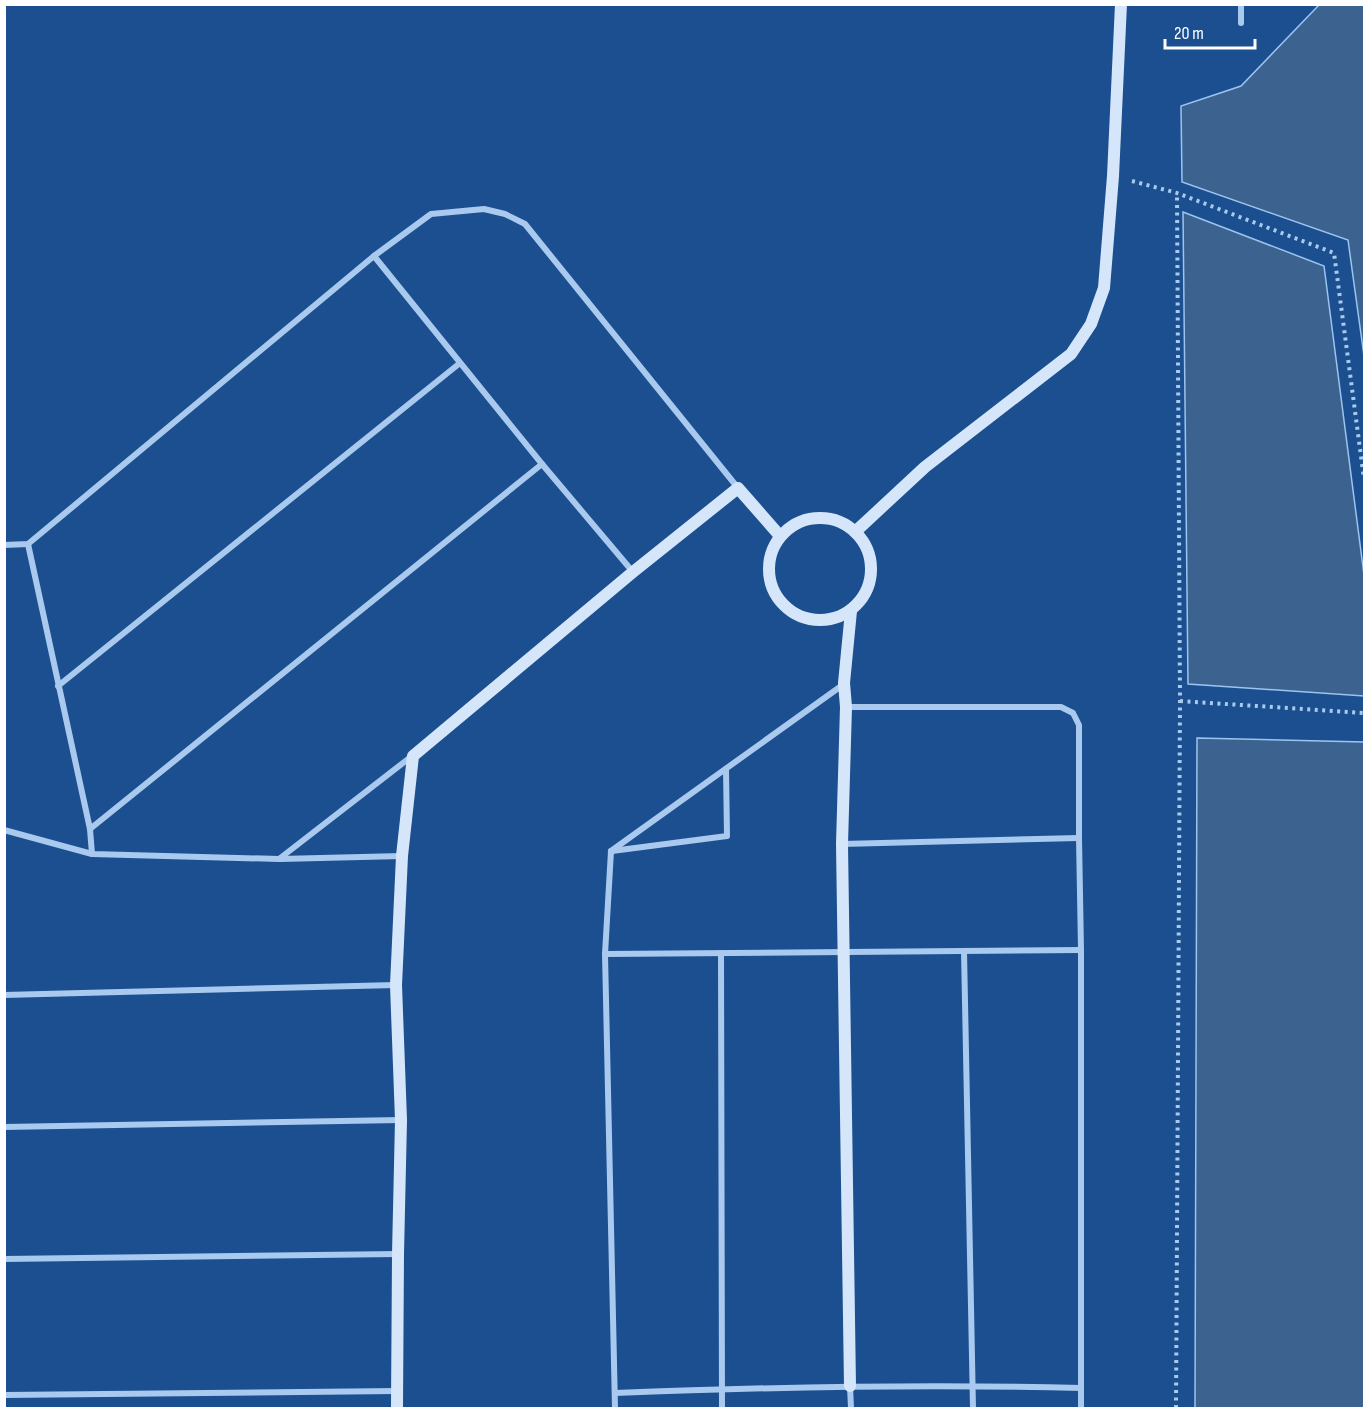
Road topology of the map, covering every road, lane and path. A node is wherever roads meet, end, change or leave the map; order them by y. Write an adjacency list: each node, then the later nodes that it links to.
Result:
1 (1121, 4): 4 (street)
2 (1241, 4): 3 (street)
3 (1241, 23)
4 (1113, 176): 5 (path); 11 (street)
5 (1177, 193): 9 (path); 19 (path)
6 (374, 256): 7 (street); 10 (street); 13 (street)
7 (460, 363): 8 (street); 18 (street)
8 (542, 464): 15 (street); 24 (street)
9 (1365, 479)
10 (738, 488): 12 (street); 15 (street)
11 (855, 532): 12 (street); 16 (street)
12 (780, 536): 16 (street)
13 (28, 544): 14 (street); 18 (street)
14 (4, 546)
15 (633, 572): 22 (street)
16 (851, 611): 17 (street)
17 (844, 683): 20 (street); 23 (street)
18 (58, 686): 24 (street)
19 (1180, 701): 21 (path); 56 (path)
20 (846, 707): 26 (street); 27 (street)
21 (1365, 713)
22 (413, 756): 30 (street); 31 (street)
23 (726, 769): 28 (street); 28 (street)
24 (90, 829): 29 (street)
25 (4, 830): 29 (street)
26 (1079, 838): 27 (street); 32 (street)
27 (842, 844): 34 (street)
28 (611, 851): 36 (street)
29 (92, 854): 31 (street)
30 (402, 856): 31 (street); 37 (street)
31 (279, 859)
32 (1081, 950): 33 (street); 45 (street)
33 (964, 951): 34 (street); 43 (street)
34 (844, 952): 35 (street); 44 (street)
35 (721, 953): 36 (street); 46 (street)
36 (604, 954): 48 (street)
37 (396, 984): 38 (street); 39 (street)
38 (4, 995)
39 (401, 1120): 40 (street); 41 (street)
40 (4, 1127)
41 (398, 1254): 42 (street); 47 (street)
42 (4, 1259)
43 (973, 1385): 44 (street); 45 (street); 54 (street)
44 (850, 1386): 46 (street); 53 (street)
45 (1081, 1388): 55 (street)
46 (722, 1389): 48 (street); 52 (street)
47 (398, 1391): 49 (street); 50 (street)
48 (615, 1393): 51 (street)
49 (4, 1395)
50 (398, 1408)
51 (615, 1408)
52 (722, 1408)
53 (851, 1408)
54 (974, 1408)
55 (1081, 1408)
56 (1176, 1408)

